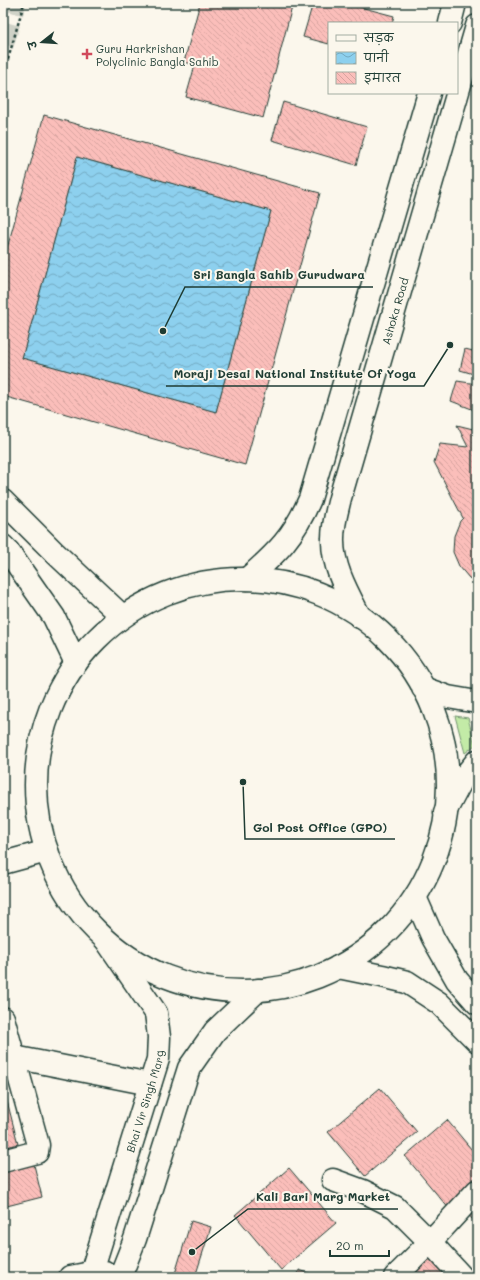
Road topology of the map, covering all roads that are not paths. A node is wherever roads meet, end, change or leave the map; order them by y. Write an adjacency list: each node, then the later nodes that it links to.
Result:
1 (456, 3): 2 (main road)
2 (450, 22)
3 (477, 26): 4 (main road, Ashoka Road)
4 (458, 91)
5 (429, 94): 9 (main road)
6 (457, 94): 11 (main road, Ashoka Road)
7 (3, 500): 10 (main road)
8 (3, 547): 12 (main road)
9 (247, 579): 10 (main road); 11 (main road)
10 (122, 616): 12 (main road)
11 (360, 617): 13 (main road)
12 (76, 663): 17 (main road)
13 (423, 688): 14 (main road); 16 (main road)
14 (477, 702)
15 (477, 762): 16 (main road)
16 (445, 812): 19 (main road)
17 (46, 851): 18 (main road); 20 (main road)
18 (3, 863)
19 (415, 897): 21 (main road); 23 (main road)
20 (106, 940): 22 (main road); 27 (main road, Bhai Vir Singh Marg)
21 (338, 967): 22 (main road); 25 (main road)
22 (258, 990): 32 (main road)
23 (477, 1003)
24 (3, 1018): 26 (main road)
25 (477, 1041)
26 (14, 1057): 27 (main road); 28 (main road)
27 (150, 1084): 33 (main road, Bhai Vir Singh Marg)
28 (3, 1161)
29 (333, 1180): 31 (main road)
30 (477, 1191): 31 (main road)
31 (430, 1242): 34 (main road); 35 (main road)
32 (121, 1274): 33 (main road, Bhai Vir Singh Marg)
33 (84, 1276)
34 (395, 1277)
35 (462, 1277)

